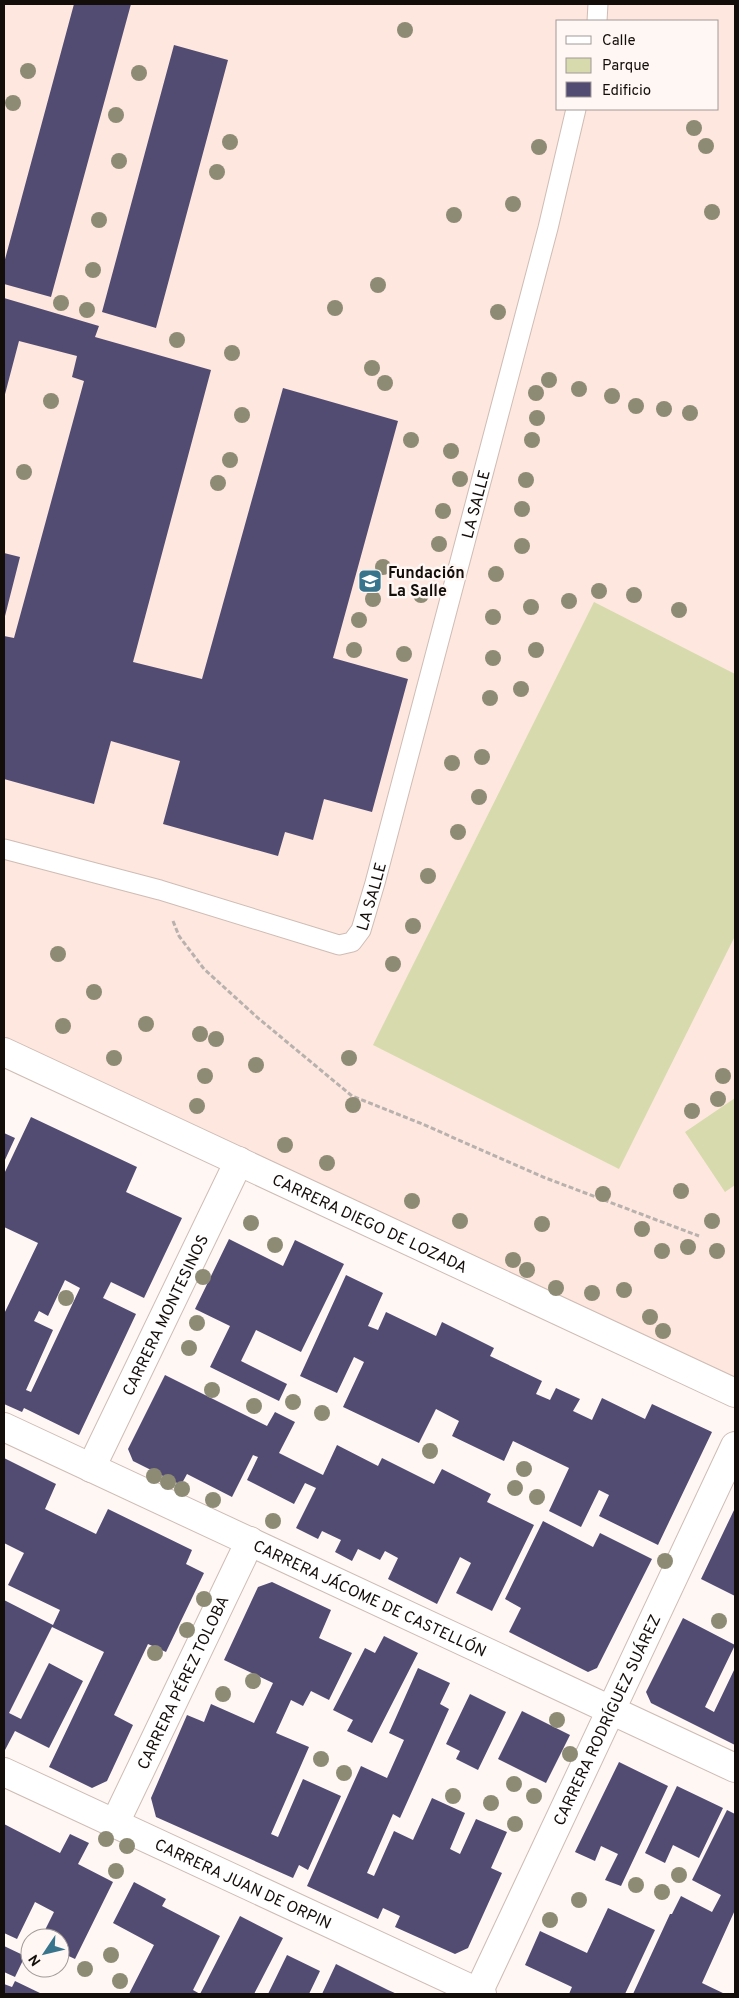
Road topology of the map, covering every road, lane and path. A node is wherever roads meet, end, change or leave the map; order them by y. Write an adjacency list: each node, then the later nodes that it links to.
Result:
1 (598, 4): 2 (lane)
2 (597, 20)
3 (576, 110): 5 (lane, LA SALLE)
4 (4, 849): 5 (lane)
5 (160, 890): 8 (path)
6 (4, 1052): 7 (street, CARRERA DIEGO DE LOZADA)
7 (238, 1161): 9 (street, CARRERA DIEGO DE LOZADA); 12 (street, CARRERA MONTESINOS)
8 (699, 1236)
9 (735, 1393)
10 (4, 1428): 12 (street, CARRERA JÁCOME DE CASTELLÓN)
11 (735, 1446): 14 (street, CARRERA RODRÍGUEZ SUÁREZ)
12 (91, 1468): 13 (street, CARRERA JÁCOME DE CASTELLÓN)
13 (250, 1541): 14 (street, CARRERA JÁCOME DE CASTELLÓN); 17 (street, CARRERA PÉREZ TOLOBA)
14 (611, 1710): 15 (street, CARRERA JÁCOME DE CASTELLÓN); 18 (street, CARRERA RODRÍGUEZ SUÁREZ)
15 (735, 1768)
16 (4, 1772): 17 (street, CARRERA JUAN DE ORPIN)
17 (115, 1823): 18 (street, CARRERA JUAN DE ORPIN)
18 (480, 1993)

